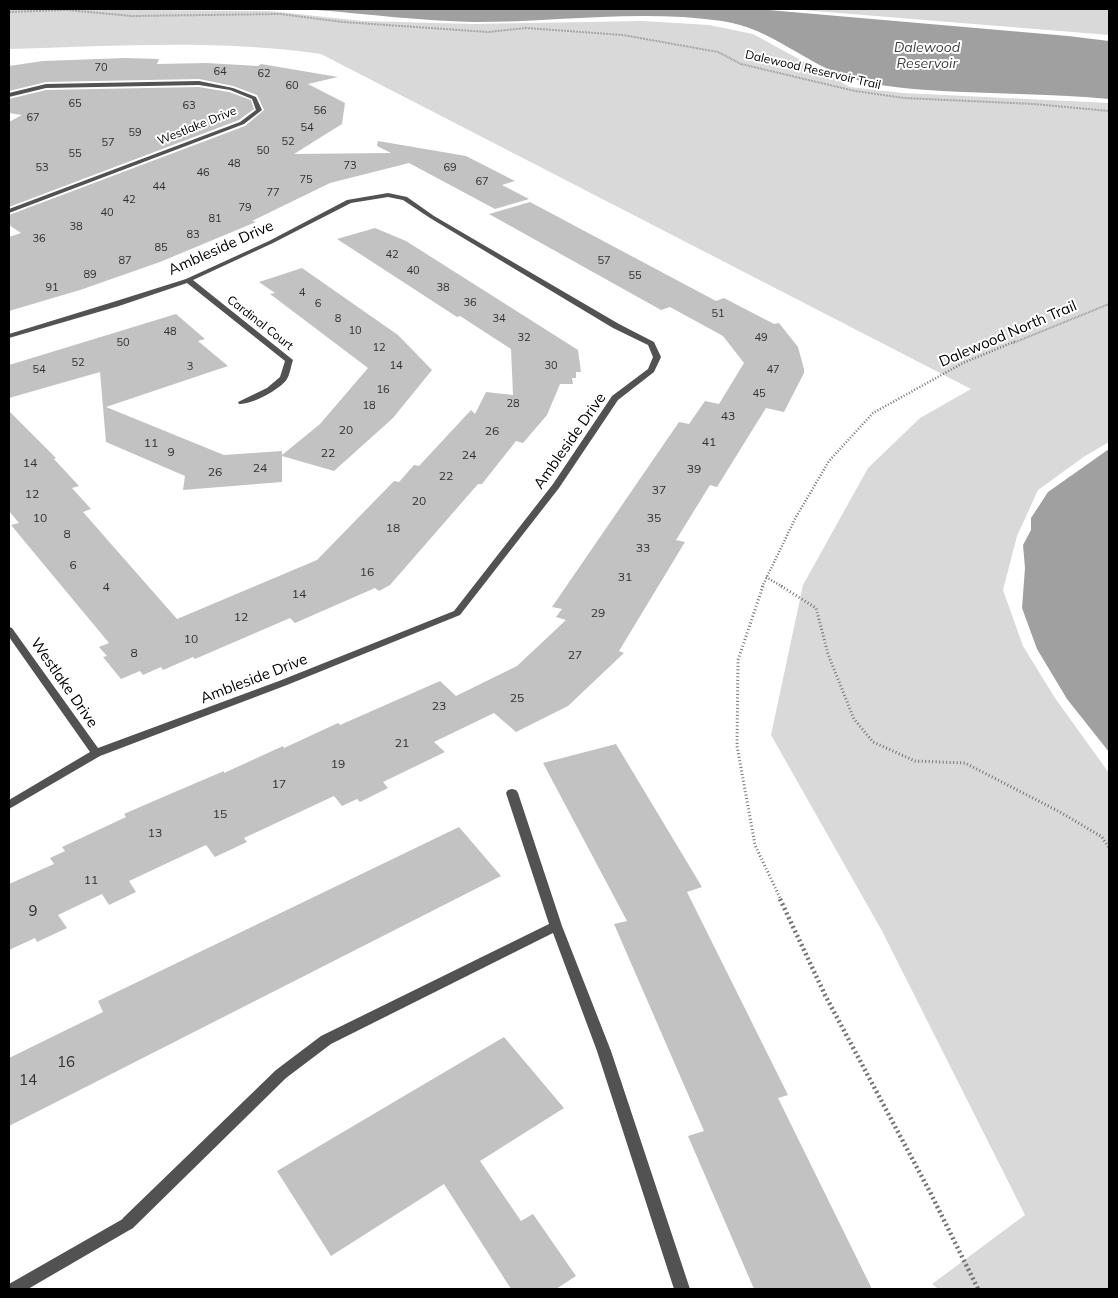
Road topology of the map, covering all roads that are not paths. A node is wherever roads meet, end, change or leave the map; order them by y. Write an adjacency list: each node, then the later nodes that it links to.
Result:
1 (9, 94): 2 (street, Westlake Drive)
2 (9, 211)
3 (188, 280): 4 (street, Ambleside Drive); 5 (street, Cardinal Court); 7 (street, Ambleside Drive)
4 (9, 336)
5 (242, 402)
6 (9, 630): 7 (street, Westlake Drive)
7 (96, 753): 9 (street, Ambleside Drive)
8 (512, 793): 10 (street)
9 (9, 805)
10 (556, 926): 11 (street); 12 (street)
11 (14, 1289)
12 (682, 1289)

